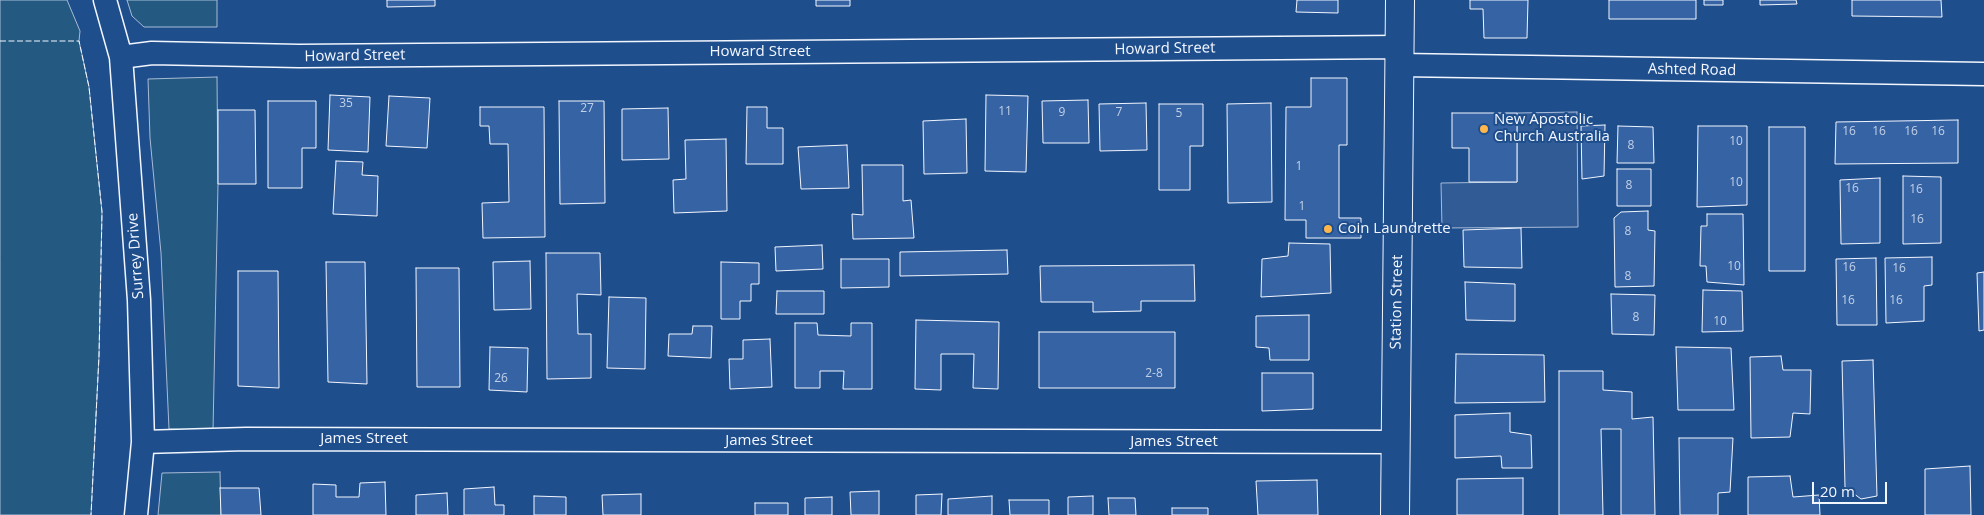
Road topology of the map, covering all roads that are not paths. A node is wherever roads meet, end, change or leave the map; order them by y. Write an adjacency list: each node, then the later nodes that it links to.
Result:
1 (105, 0): 4 (street, Surrey Drive)
2 (1400, 0): 3 (main road, Station Street)
3 (1400, 56): 4 (street, Howard Street); 5 (street, Ashted Road); 7 (main road, Station Street)
4 (121, 57): 6 (street, Surrey Drive)
5 (1984, 74)
6 (143, 442): 7 (street, James Street); 8 (street, Surrey Drive)
7 (1396, 442): 9 (main road, Station Street)
8 (136, 515)
9 (1396, 515)

